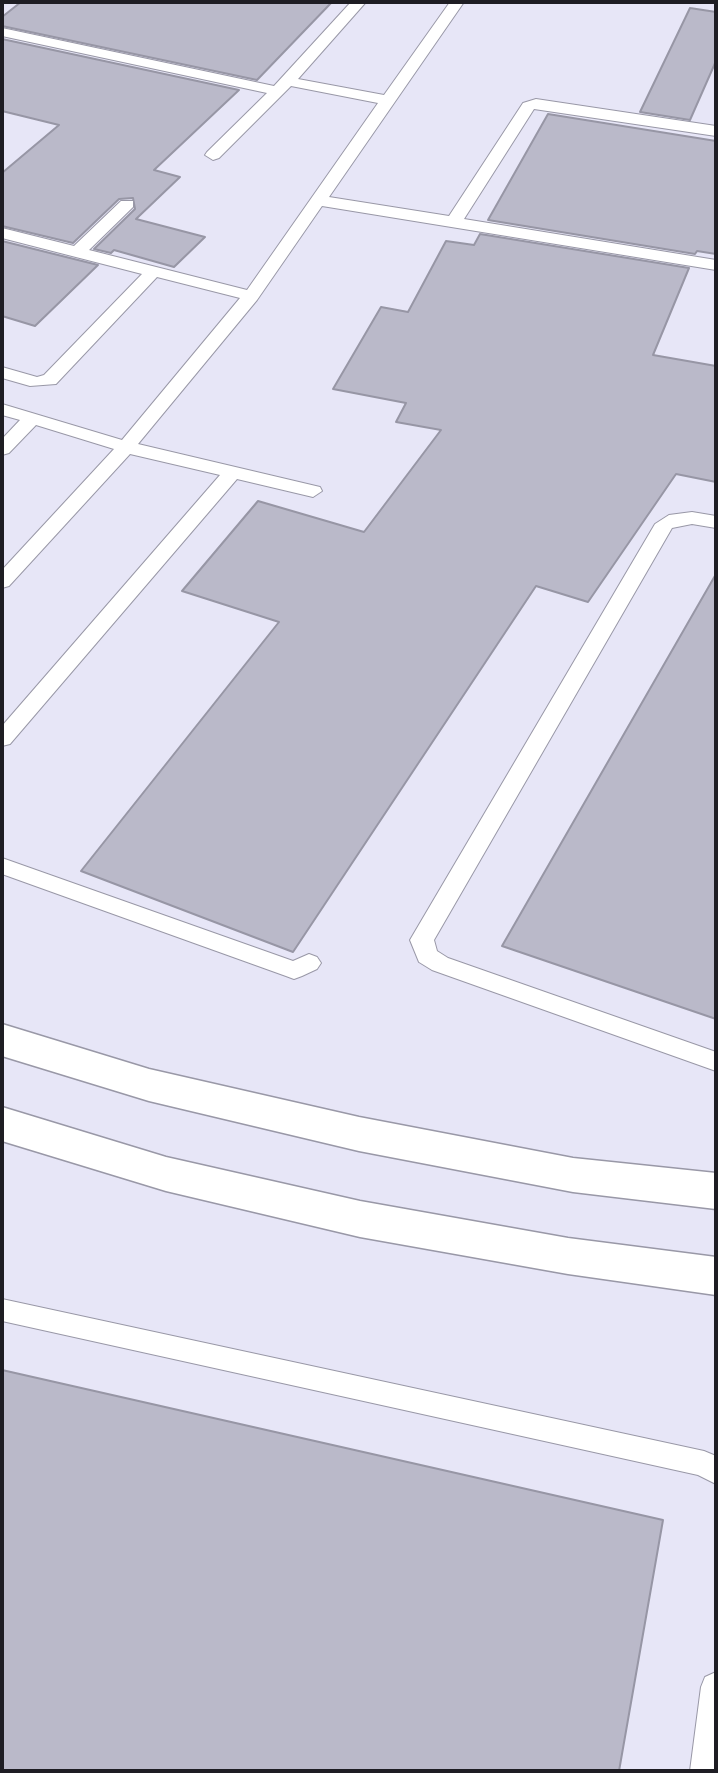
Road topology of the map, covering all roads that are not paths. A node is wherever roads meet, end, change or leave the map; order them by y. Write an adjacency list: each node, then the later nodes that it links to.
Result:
1 (359, 2): 4 (lane)
2 (457, 2): 5 (lane)
3 (2, 32): 4 (lane)
4 (282, 86): 5 (lane); 7 (lane)
5 (389, 101): 8 (lane)
6 (716, 131): 10 (lane)
7 (213, 155)
8 (318, 200): 10 (lane); 15 (lane)
9 (127, 204): 12 (lane)
10 (453, 223): 13 (lane)
11 (2, 233): 12 (lane)
12 (77, 253): 14 (lane)
13 (716, 265)
14 (152, 273): 15 (lane); 16 (lane)
15 (251, 296): 19 (lane)
16 (2, 372)
17 (2, 409): 18 (lane)
18 (33, 419): 19 (lane); 20 (lane)
19 (126, 447): 21 (lane); 24 (lane)
20 (2, 449)
21 (233, 472): 22 (lane); 25 (lane)
22 (313, 491)
23 (716, 522): 29 (lane)
24 (2, 582)
25 (2, 739)
26 (2, 866): 27 (lane)
27 (309, 963)
28 (2, 1040): 31 (street)
29 (716, 1062)
30 (2, 1124): 32 (street)
31 (716, 1191)
32 (716, 1276)
33 (2, 1310): 34 (lane)
34 (716, 1472)
35 (716, 1687): 36 (lane)
36 (706, 1771)

